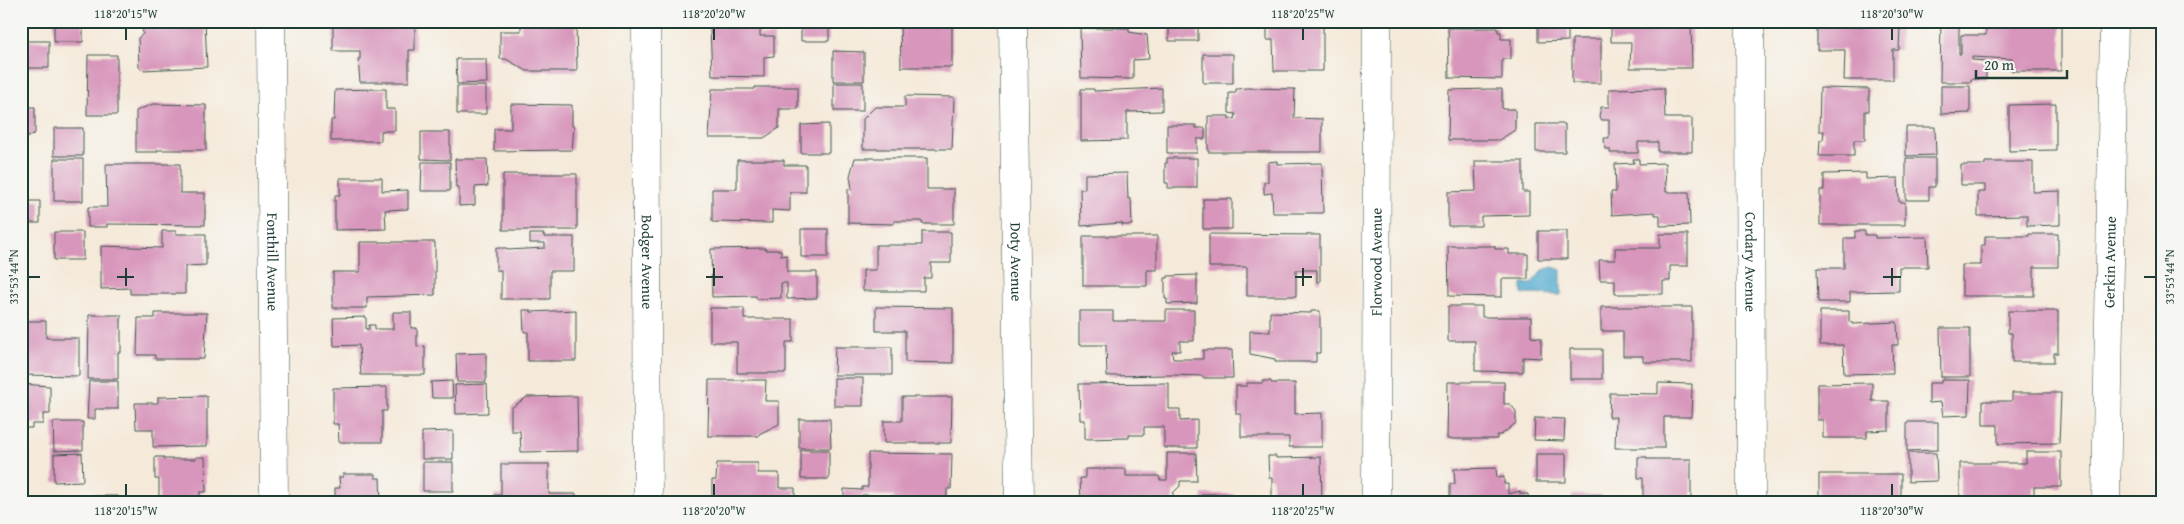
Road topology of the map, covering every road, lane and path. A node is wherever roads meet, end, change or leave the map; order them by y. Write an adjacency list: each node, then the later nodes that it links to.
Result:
1 (271, 21): 7 (street, Fonthill Avenue)
2 (646, 21): 8 (street, Bodger Avenue)
3 (1013, 21): 9 (street, Doty Avenue)
4 (1377, 21): 10 (street, Florwood Avenue)
5 (1750, 21): 11 (street, Cordary Avenue)
6 (2114, 21): 12 (street, Gerkin Avenue)
7 (274, 503)
8 (648, 503)
9 (1019, 503)
10 (1376, 503)
11 (1751, 503)
12 (2106, 503)

